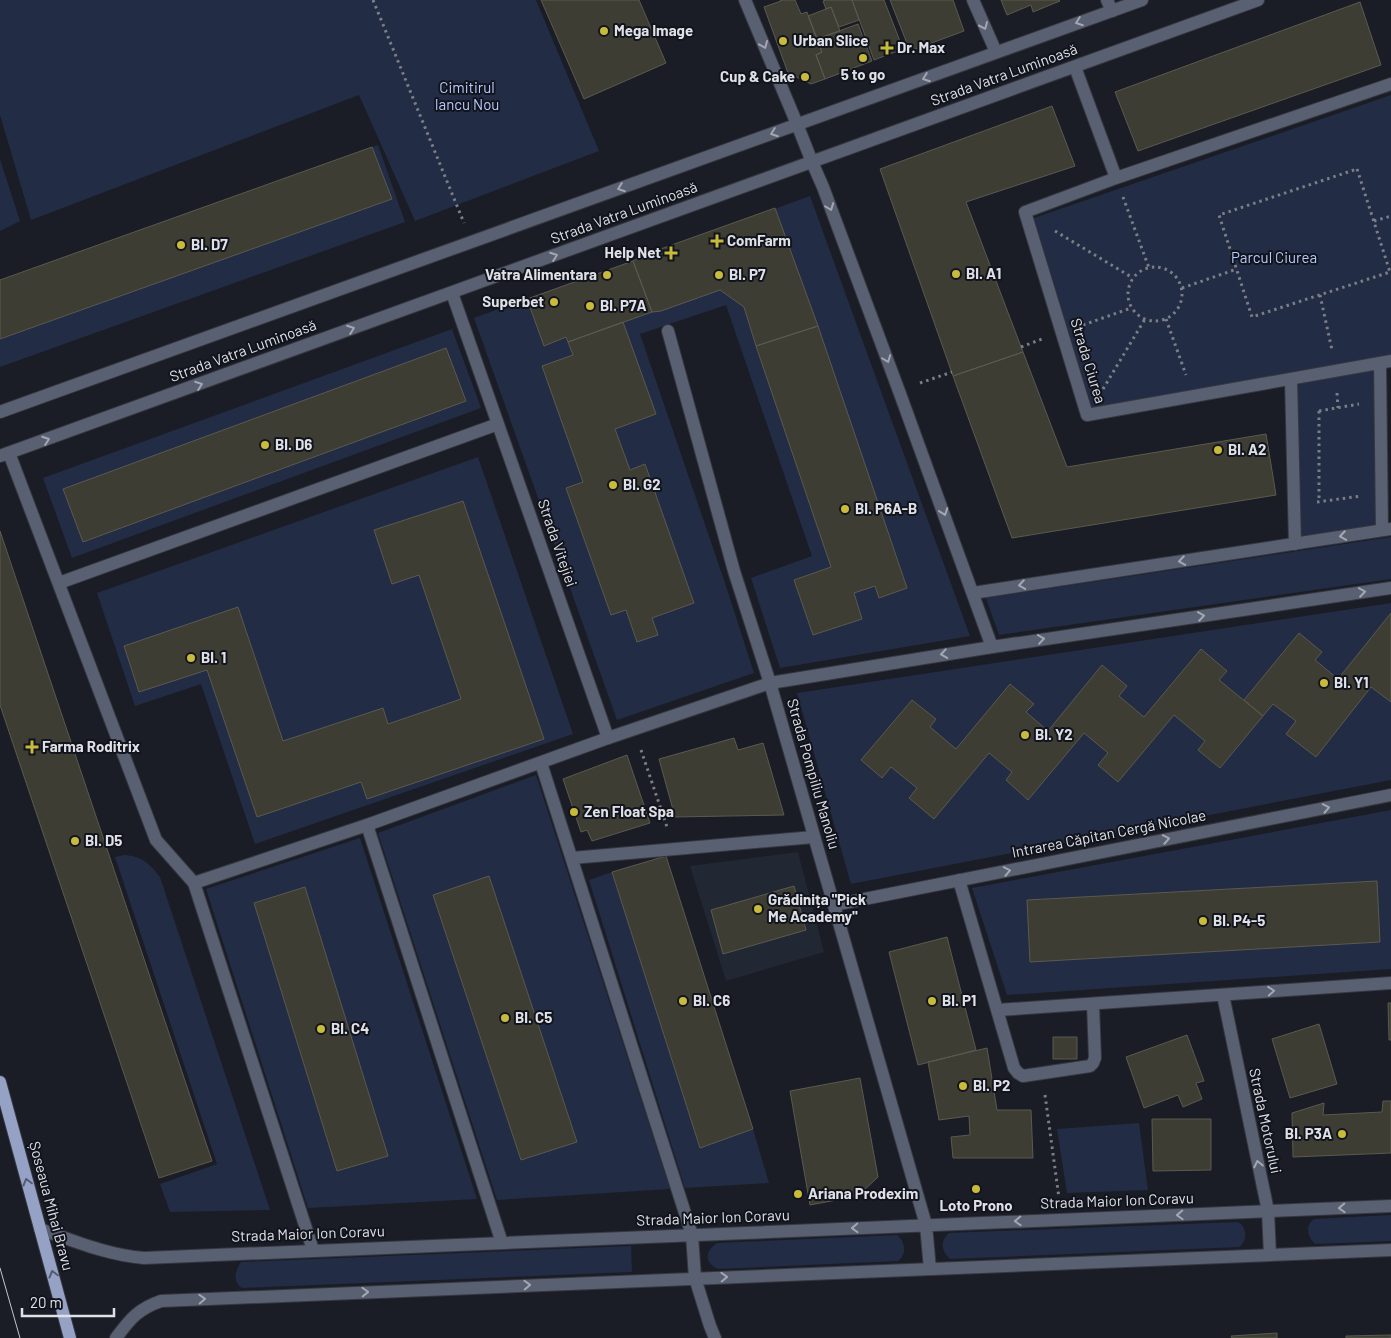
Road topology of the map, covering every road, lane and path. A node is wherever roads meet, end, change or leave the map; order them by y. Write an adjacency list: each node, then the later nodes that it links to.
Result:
1 (373, 0): 16 (path)
2 (744, 0): 10 (street, one-way to 10)
3 (973, 0): 7 (street, one-way to 7)
4 (1142, 0): 6 (street, Strada Vatra Luminoasă)
5 (1258, 0): 8 (street, Strada Vatra Luminoasă)
6 (1110, 5): 7 (street, Strada Vatra Luminoasă, one-way to 7)
7 (996, 52): 10 (street, Strada Vatra Luminoasă, one-way to 10)
8 (1075, 67): 11 (street, Strada Vatra Luminoasă); 12 (street)
9 (1391, 84): 12 (street)
10 (797, 124): 11 (street); 16 (street, Strada Vatra Luminoasă, one-way to 16)
11 (812, 162): 21 (street, Strada Vatra Luminoasă, one-way to 11); 32 (street, one-way to 32)
12 (1116, 178): 13 (street); 17 (path)
13 (1025, 212): 19 (path); 27 (street, Strada Ciurea)
14 (1391, 216): 15 (path)
15 (1374, 221): 18 (path); 22 (path)
16 (471, 242): 35 (street, Strada Vatra Luminoasă)
17 (1149, 268): 19 (path); 20 (path)
18 (1237, 269): 20 (path); 22 (path)
19 (1133, 278): 23 (path)
20 (1182, 288): 25 (path)
21 (452, 293): 37 (street, Strada Vitejiei); 38 (street, Strada Vatra Luminoasă, one-way to 21)
22 (1320, 295): 29 (path)
23 (1131, 308): 24 (path); 27 (path)
24 (1145, 319): 25 (path); 36 (path)
25 (1166, 319): 33 (path)
26 (668, 331): 48 (street, Strada Pompiliu Manoliu)
27 (1062, 332): 36 (street, Strada Ciurea)
28 (1386, 362): 29 (street, Strada Ciurea); 34 (street, Strada Ciurea)
29 (1337, 371): 31 (street, Strada Ciurea)
30 (952, 372): 32 (path)
31 (1291, 380): 33 (street, Strada Ciurea); 41 (street)
32 (899, 391): 46 (street, one-way to 46)
33 (1194, 396): 36 (street, Strada Ciurea)
34 (1381, 400): 39 (street, Strada Ciurea); 40 (path)
35 (0, 412)
36 (1087, 415)
37 (498, 424): 44 (street); 50 (street, Strada Vitejiei)
38 (4, 455): 44 (street)
39 (1381, 494): 40 (path); 42 (street, Strada Ciurea)
40 (1319, 502): 41 (path)
41 (1294, 505): 43 (street)
42 (1386, 530): 43 (street, Strada Ciurea, one-way to 43)
43 (1295, 544): 46 (street, Strada Ciurea, one-way to 46)
44 (59, 583): 58 (street)
45 (1391, 588): 47 (street, one-way to 45)
46 (973, 593): 47 (street)
47 (992, 646): 48 (street, one-way to 48)
48 (770, 683): 49 (street); 54 (street, Strada Pompiliu Manoliu)
49 (633, 729): 50 (street); 55 (path)
50 (608, 738): 51 (street)
51 (541, 762): 53 (street); 56 (street)
52 (1391, 795): 57 (street, Intrarea Căpitan Cergă Nicolae, one-way to 52)
53 (366, 825): 58 (street); 72 (street)
54 (814, 837): 55 (street); 59 (street, Strada Pompiliu Manoliu)
55 (674, 849): 56 (street)
56 (572, 858): 71 (street)
57 (959, 880): 59 (street, Intrarea Căpitan Cergă Nicolae); 63 (street)
58 (194, 883): 73 (street)
59 (834, 905): 69 (street, Strada Pompiliu Manoliu)
60 (1391, 983): 61 (street, one-way to 60)
61 (1223, 995): 62 (street); 67 (street, Strada Motorului, one-way to 61)
62 (1094, 1004): 63 (street); 63 (street)
63 (998, 1010)
64 (0, 1082): 70 (main road, Șoseaua Mihai Bravu, one-way to 64)
65 (1045, 1093): 68 (path)
66 (1391, 1206): 67 (street, Strada Maior Ion Coravu, one-way to 67)
67 (1268, 1211): 68 (street, Strada Maior Ion Coravu, one-way to 68); 75 (street, Strada Motorului)
68 (1062, 1220): 69 (street, Strada Maior Ion Coravu, one-way to 69)
69 (926, 1225): 71 (street, Strada Maior Ion Coravu, one-way to 71); 76 (street, Strada Pompiliu Manoliu)
70 (40, 1229): 73 (street, Strada Maior Ion Coravu); 78 (main road, Șoseaua Mihai Bravu, one-way to 70)
71 (692, 1235): 72 (street, Strada Maior Ion Coravu); 77 (street)
72 (502, 1243): 73 (street, Strada Maior Ion Coravu)
73 (313, 1250)
74 (1391, 1250): 75 (street)
75 (1270, 1255): 76 (street)
76 (930, 1269): 77 (street, one-way to 76)
77 (695, 1278): 79 (street, one-way to 77); 80 (street)
78 (70, 1338)
79 (116, 1338)
80 (715, 1338)

